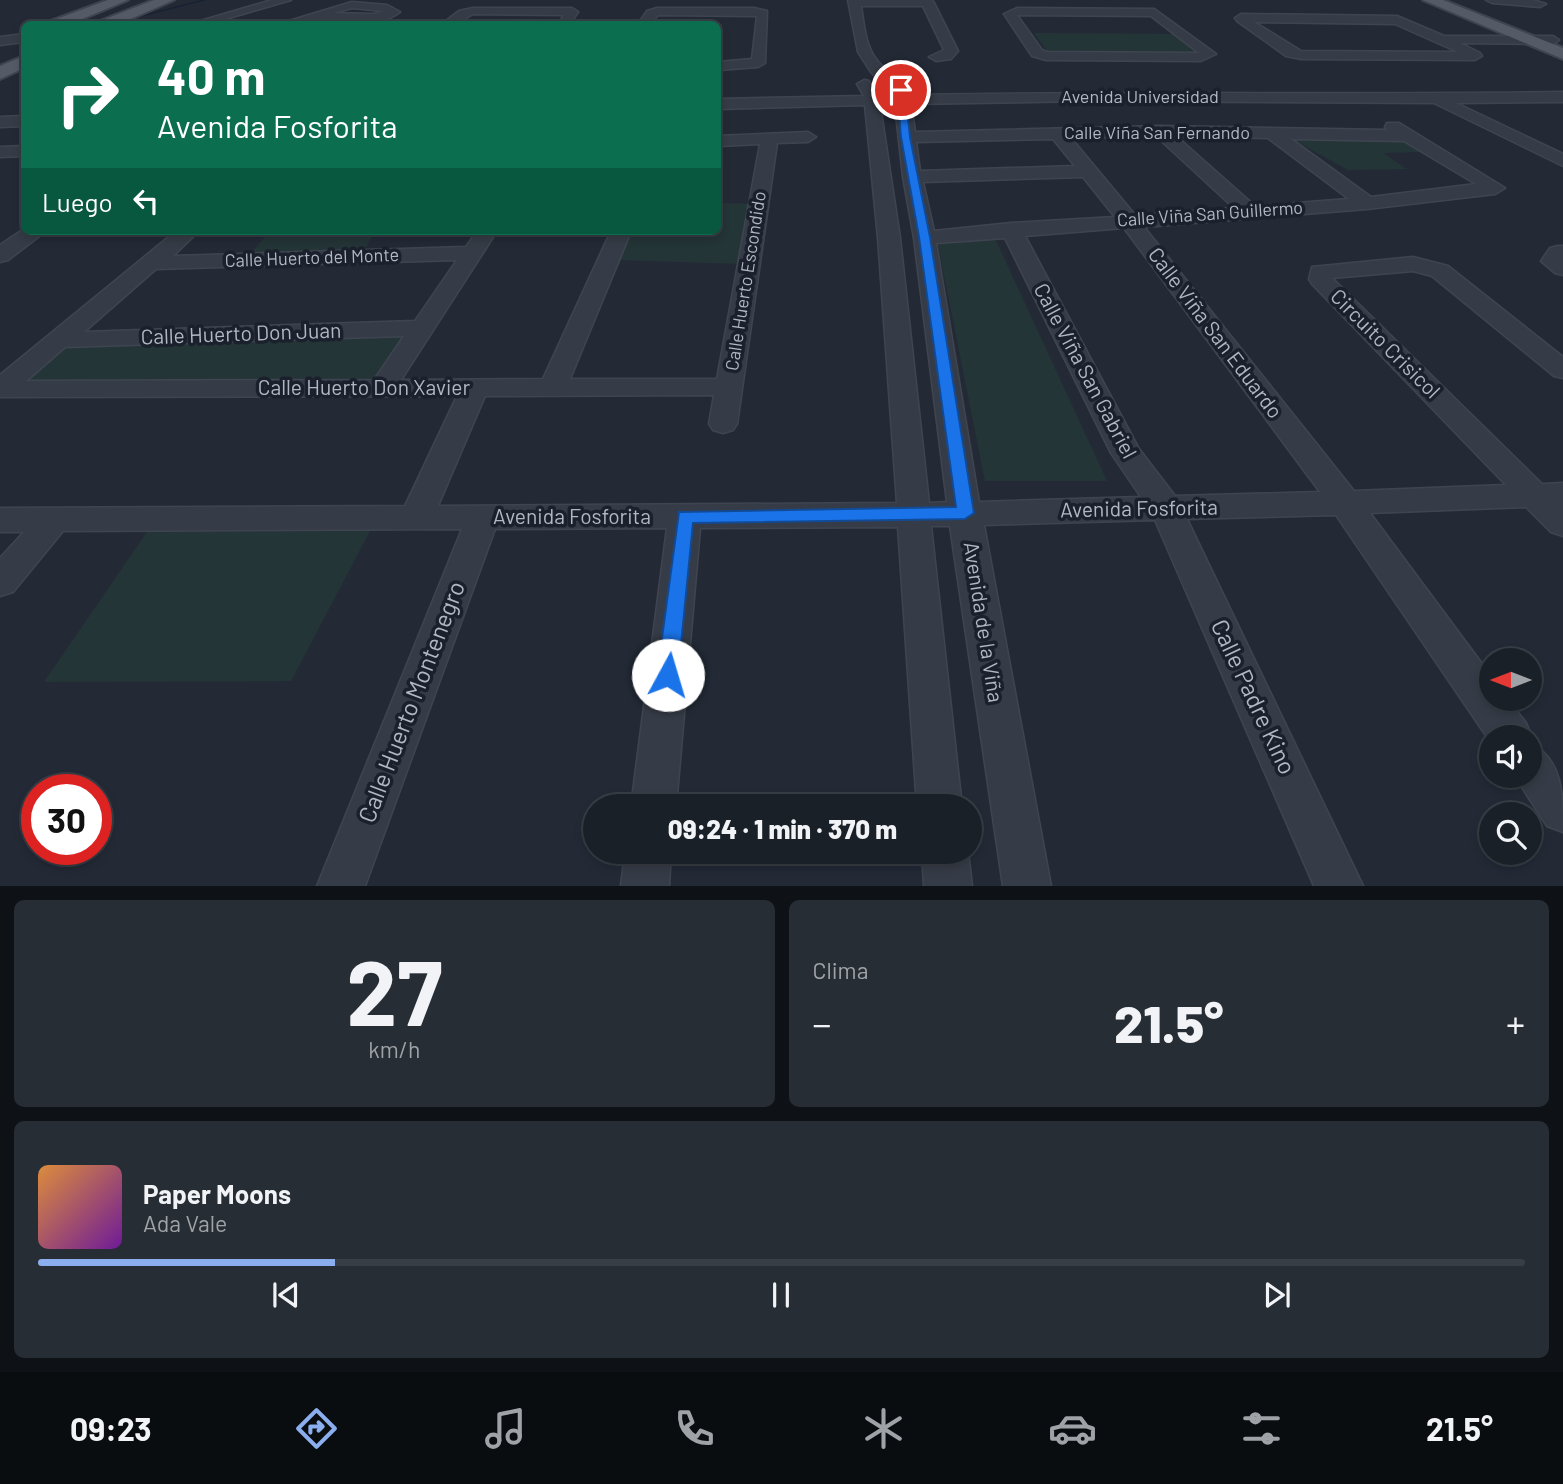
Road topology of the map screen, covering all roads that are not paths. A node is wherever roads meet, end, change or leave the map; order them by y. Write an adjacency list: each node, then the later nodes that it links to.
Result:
1 (121, 0): 13 (main road)
2 (167, 0): 14 (main road)
3 (285, 0): 15 (street)
4 (1430, 0): 24 (main road)
5 (1450, 0): 24 (main road)
6 (1492, 0): 8 (street)
7 (927, 2): 9 (street); 31 (street)
8 (1539, 3)
9 (853, 9): 38 (street)
10 (312, 16): 10 (street); 16 (street)
11 (1276, 18): 12 (street); 30 (street); 30 (street)
12 (1353, 19): 20 (street); 23 (street)
13 (65, 21)
14 (114, 21)
15 (207, 21)
16 (295, 21)
17 (452, 21): 18 (street)
18 (566, 21)
19 (646, 21): 27 (street)
20 (1377, 31)
21 (1154, 32): 22 (street)
22 (1182, 32): 29 (street); 36 (street)
23 (1436, 37): 24 (street); 32 (street)
24 (1541, 39): 28 (main road)
25 (1401, 44): 32 (street)
26 (721, 52): 27 (street)
27 (760, 52): 34 (street)
28 (1563, 54)
29 (1109, 56): 36 (street); 36 (street)
30 (1339, 56): 32 (street)
31 (936, 57)
32 (1426, 57)
33 (21, 62): 35 (main road)
34 (721, 66)
35 (0, 72)
36 (1143, 81): 37 (street, Avenida Universidad); 38 (street, Avenida Universidad); 42 (street, Avenida Universidad)
37 (1563, 88)
38 (880, 91): 39 (street, Avenida Universidad); 43 (street, Avenida Universidad); 53 (street, Avenida de la Viña); 86 (street)
39 (721, 94)
40 (1563, 97): 41 (street, Avenida Universidad)
41 (1435, 99): 42 (street, Avenida Universidad); 58 (street)
42 (1344, 100): 51 (street)
43 (721, 104)
44 (0, 112): 45 (street)
45 (21, 112)
46 (21, 121): 47 (street)
47 (0, 122)
48 (1160, 131): 49 (street, Calle Viña San Fernando); 50 (street, Calle Viña San Fernando); 62 (street)
49 (1057, 132): 53 (street, Calle Viña San Fernando); 59 (street, Calle Viña San Eduardo)
50 (1272, 133): 51 (street, Calle Viña San Fernando); 61 (street)
51 (1409, 136): 61 (street, Calle Viña San Guillermo)
52 (808, 137): 54 (street)
53 (905, 137): 60 (street, Avenida de la Viña)
54 (769, 139): 55 (street); 78 (street, Calle Huerto Escondido)
55 (721, 141)
56 (21, 151): 57 (street)
57 (0, 152)
58 (1563, 162)
59 (1087, 171): 60 (street); 63 (street, Calle Viña San Eduardo)
60 (912, 177): 69 (street, Avenida de la Viña)
61 (1367, 203): 62 (street, Calle Viña San Guillermo)
62 (1250, 211): 63 (street, Calle Viña San Guillermo)
63 (1128, 220): 64 (street, Calle Viña San Guillermo); 83 (street, Calle Viña San Eduardo)
64 (1012, 229): 69 (street, Calle Viña San Guillermo); 84 (street, Calle Viña San Gabriel)
65 (30, 235): 71 (street)
66 (184, 235): 72 (street)
67 (484, 235): 70 (street)
68 (619, 235): 77 (street)
69 (925, 237): 85 (street, Avenida de la Viña)
70 (472, 253): 72 (street, Calle Huerto del Monte); 73 (street)
71 (0, 256)
72 (151, 263): 74 (street)
73 (422, 328): 74 (street, Calle Huerto Don Juan); 79 (street)
74 (59, 340): 80 (street)
75 (1563, 370): 82 (street, Circuito Crisicol)
76 (475, 387): 77 (street, Calle Huerto Don Xavier); 79 (street, Calle Huerto Don Xavier); 88 (street)
77 (554, 387): 78 (street, Calle Huerto Don Xavier)
78 (729, 387): 81 (street, Calle Huerto Escondido)
79 (382, 388): 80 (street, Calle Huerto Don Xavier)
80 (0, 390)
81 (723, 424)
82 (1549, 495): 83 (street, Avenida Fosforita); 92 (street, Circuito Crisicol)
83 (1345, 503): 84 (street, Avenida Fosforita); 94 (street)
84 (1166, 508): 85 (street, Avenida Fosforita); 105 (street, Calle Padre Kino)
85 (965, 513): 86 (street, Avenida Fosforita); 104 (street, Avenida de la Viña)
86 (913, 514): 87 (street, Avenida Fosforita); 97 (street)
87 (685, 517): 89 (street, Avenida Fosforita); 96 (street)
88 (416, 518): 89 (street, Avenida Fosforita); 90 (street, Avenida Fosforita)
89 (483, 518): 101 (street, Calle Huerto Montenegro)
90 (55, 519): 91 (street, Avenida Fosforita); 93 (street)
91 (0, 520)
92 (1563, 524)
93 (0, 582)
94 (1502, 725)
95 (1542, 780): 98 (street)
96 (654, 794)
97 (939, 794)
98 (1563, 810)
99 (647, 864): 102 (street)
100 (945, 864): 103 (street)
101 (341, 886)
102 (645, 886)
103 (948, 886)
104 (1027, 886)
105 (1339, 886)

